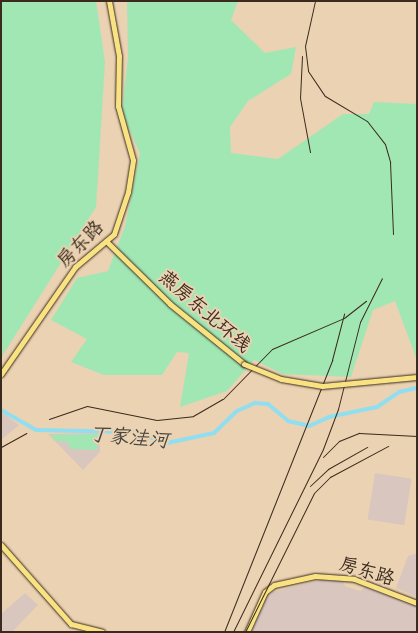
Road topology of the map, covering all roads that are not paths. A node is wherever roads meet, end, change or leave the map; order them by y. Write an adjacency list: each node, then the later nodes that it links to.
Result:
1 (109, 1): 2 (main road, 房东路)
2 (107, 240): 3 (main road, 房东路); 4 (main road, 燕房东北环线, bridge)
3 (1, 374)
4 (417, 376)
5 (1, 545): 7 (main road)
6 (417, 603): 10 (main road, 房东路)
7 (71, 624): 8 (main road); 9 (main road)
8 (69, 632)
9 (102, 632)
10 (247, 632)

